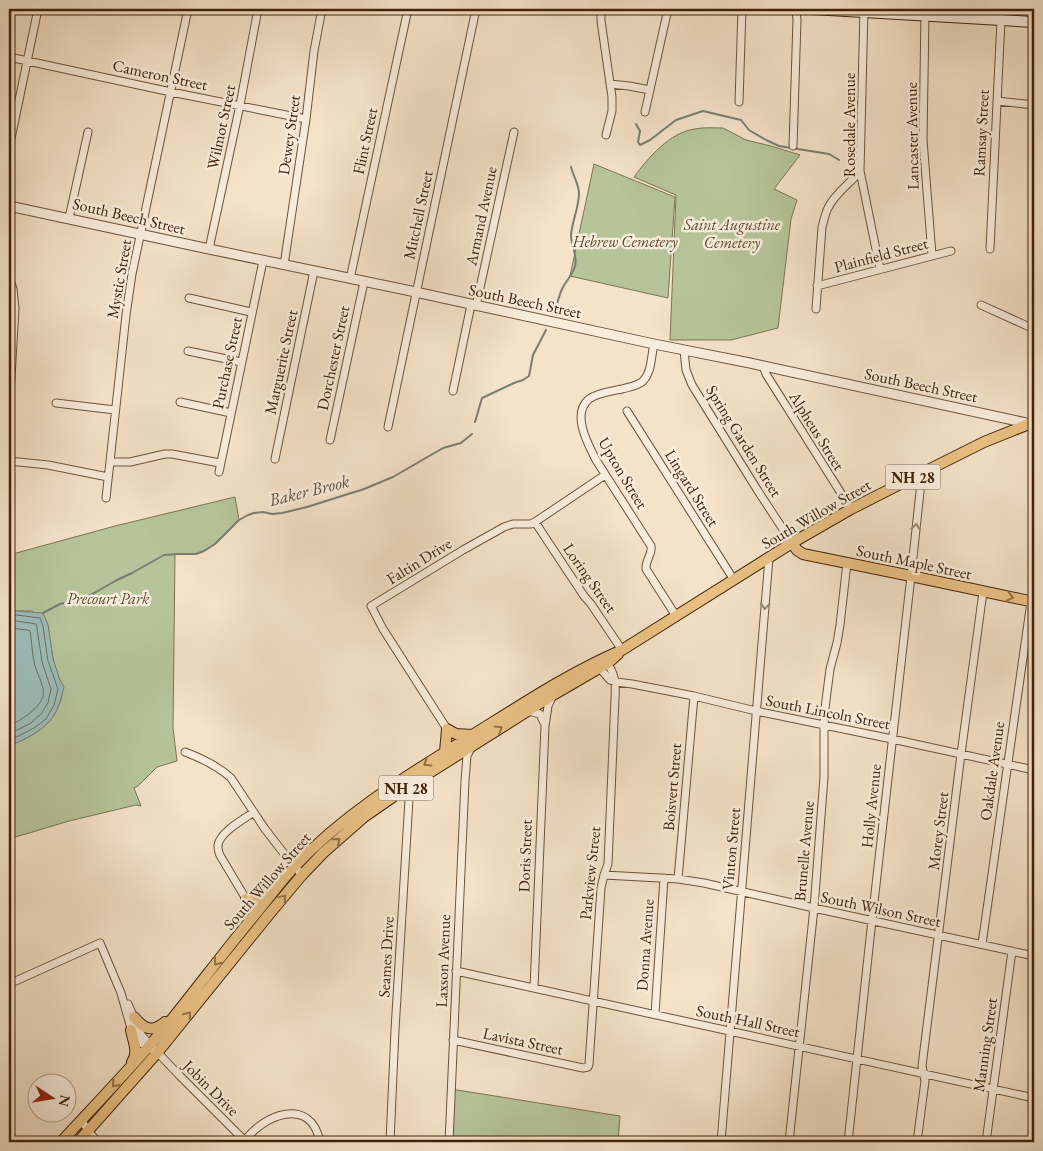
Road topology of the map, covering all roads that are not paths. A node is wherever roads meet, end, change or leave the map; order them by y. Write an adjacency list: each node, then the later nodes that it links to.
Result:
1 (38, 9): 17 (street)
2 (188, 9): 20 (street, Mystic Street)
3 (258, 9): 23 (street, Wilmot Street)
4 (322, 9): 26 (street, Dewey Street)
5 (408, 9): 45 (street, Flint Street)
6 (476, 9): 48 (street, Mitchell Street)
7 (601, 9): 18 (street)
8 (668, 9): 19 (street)
9 (742, 9): 22 (street)
10 (796, 9): 30 (street)
11 (812, 9): 12 (main road)
12 (864, 10): 13 (main road); 32 (street, Rosedale Avenue)
13 (928, 13): 14 (main road); 39 (street, Lancaster Avenue)
14 (999, 16): 15 (main road); 21 (street, Ramsay Street)
15 (1034, 22)
16 (9, 57): 17 (street, Cameron Street)
17 (27, 61): 20 (street, Cameron Street); 31 (street)
18 (610, 84): 19 (street); 29 (street)
19 (650, 90): 25 (street)
20 (171, 92): 23 (street, Cameron Street); 35 (street, Mystic Street)
21 (997, 101): 24 (street); 36 (street, Ramsay Street)
22 (739, 102)
23 (240, 105): 26 (street, Cameron Street); 37 (street, Wilmot Street)
24 (1034, 105)
25 (645, 112)
26 (306, 120): 41 (street, Dewey Street)
27 (88, 132): 34 (street)
28 (514, 132): 50 (street, Armand Avenue)
29 (606, 135)
30 (793, 146)
31 (9, 148)
32 (860, 172): 42 (street, Rosedale Avenue); 47 (street)
33 (9, 206): 34 (street, South Beech Street)
34 (69, 218): 35 (street, South Beech Street)
35 (140, 234): 37 (street, South Beech Street); 64 (street, Mystic Street)
36 (990, 249)
37 (209, 250): 40 (street, South Beech Street)
38 (951, 251): 39 (street, Plainfield Street)
39 (932, 255): 42 (street, Plainfield Street)
40 (263, 261): 41 (street, South Beech Street); 53 (street, Purchase Street)
41 (284, 265): 43 (street, South Beech Street)
42 (880, 270): 47 (street, Plainfield Street)
43 (314, 271): 45 (street, South Beech Street); 71 (street, Marguerite Street)
44 (9, 277): 60 (street)
45 (350, 279): 46 (street, South Beech Street)
46 (364, 282): 48 (street, South Beech Street); 70 (street, Dorchester Street)
47 (817, 286): 52 (street)
48 (416, 292): 50 (street, South Beech Street); 69 (street, Mitchell Street)
49 (189, 298): 53 (street)
50 (474, 305): 55 (street, South Beech Street); 61 (street, Armand Avenue)
51 (981, 305): 54 (street)
52 (816, 309)
53 (252, 312): 58 (street, Purchase Street)
54 (1034, 329)
55 (654, 344): 56 (street, South Beech Street); 77 (street, Upton Street)
56 (684, 350): 59 (street, South Beech Street); 82 (street, Spring Garden Street)
57 (188, 352): 58 (street)
58 (241, 362): 67 (street, Purchase Street)
59 (763, 366): 68 (street, South Beech Street); 80 (street, Alpheus Street)
60 (10, 370): 66 (street)
61 (453, 391)
62 (180, 402): 67 (street)
63 (56, 403): 64 (street)
64 (115, 410): 73 (street, Mystic Street)
65 (627, 411): 86 (street, Lingard Street)
66 (9, 413)
67 (231, 413): 74 (street, Purchase Street)
68 (1033, 424): 76 (main road, South Willow Street / NH 28)
69 (388, 427)
70 (330, 440)
71 (275, 459)
72 (9, 461): 78 (street)
73 (110, 462): 74 (street); 78 (street, Mystic Street)
74 (220, 463): 75 (street, Purchase Street)
75 (219, 472)
76 (922, 473): 80 (main road, South Willow Street / NH 28); 85 (street, Holly Avenue, one-way to 76)
77 (605, 475): 81 (street, Faltin Drive); 89 (street, Upton Street)
78 (108, 477): 79 (street, Mystic Street)
79 (106, 498)
80 (851, 509): 82 (main road, South Willow Street / NH 28)
81 (535, 522): 90 (street, Loring Street); 99 (street, Faltin Drive)
82 (792, 543): 83 (main road, South Willow Street / NH 28); 84 (main road, South Maple Street)
83 (769, 558): 86 (main road, South Willow Street / NH 28); 96 (street, Vinton Street, one-way to 96)
84 (847, 563): 85 (main road, South Maple Street); 97 (street, Brunelle Avenue)
85 (911, 576): 87 (main road, South Maple Street); 101 (street, Holly Avenue)
86 (734, 580): 89 (main road, South Willow Street / NH 28)
87 (983, 592): 88 (main road, South Maple Street, one-way to 88); 106 (street, Morey Street)
88 (1032, 602): 107 (street, Oakdale Avenue)
89 (676, 616): 90 (main road, South Willow Street / NH 28)
90 (622, 650): 91 (main road, South Willow Street / NH 28)
91 (601, 663): 92 (street, South Lincoln Street); 93 (main road, South Willow Street / NH 28); 100 (main road, South Willow Street / NH 28)
92 (616, 682): 94 (street, South Lincoln Street); 114 (street, Parkview Street)
93 (553, 695): 95 (main road, South Willow Street / NH 28); 98 (street, Doris Street)
94 (694, 696): 96 (street, South Lincoln Street); 116 (street, Boisvert Street)
95 (528, 710): 98 (street); 102 (main road, South Willow Street / NH 28, one-way to 95)
96 (756, 711): 97 (street, South Lincoln Street); 117 (street, Vinton Street)
97 (824, 725): 101 (street, South Lincoln Street); 120 (street, Brunelle Avenue)
98 (545, 726): 129 (street, Doris Street)
99 (447, 729): 100 (main road); 105 (main road)
100 (472, 735): 103 (main road, South Willow Street / NH 28)
101 (892, 739): 106 (street, South Lincoln Street); 122 (street, Holly Avenue)
102 (472, 746): 103 (main road, South Willow Street / NH 28); 110 (street, Laxson Avenue)
103 (459, 749): 105 (main road, South Willow Street / NH 28); 110 (street, Laxson Avenue); 111 (main road, South Willow Street / NH 28)
104 (185, 752): 112 (street)
105 (444, 752): 109 (main road, South Willow Street / NH 28, one-way to 109)
106 (961, 754): 107 (street, South Lincoln Street); 123 (street, Morey Street)
107 (1007, 764): 108 (street, South Lincoln Street); 124 (street, Oakdale Avenue)
108 (1034, 770)
109 (411, 773): 111 (street, Seames Drive); 113 (main road, South Willow Street / NH 28)
110 (465, 781): 127 (street, Laxson Avenue)
111 (410, 785): 113 (main road, South Willow Street / NH 28, one-way to 111); 154 (street, Seames Drive)
112 (254, 812): 113 (street); 119 (street)
113 (298, 871): 118 (main road, South Willow Street / NH 28); 140 (main road, South Willow Street / NH 28, one-way to 113)
114 (604, 875): 115 (street, South Wilson Street); 131 (street, Parkview Street)
115 (664, 878): 116 (street, South Wilson Street); 133 (street, Donna Avenue)
116 (678, 879): 117 (street, South Wilson Street)
117 (742, 892): 120 (street, South Wilson Street); 136 (street, Vinton Street)
118 (269, 897): 119 (main road); 121 (main road, South Willow Street / NH 28)
119 (246, 899): 121 (main road)
120 (814, 908): 122 (street, South Wilson Street); 139 (street, Brunelle Avenue)
121 (256, 914): 132 (main road, South Willow Street / NH 28, one-way to 132)
122 (872, 920): 123 (street, South Wilson Street); 141 (street, Holly Avenue)
123 (939, 935): 124 (street, South Wilson Street); 144 (street, Morey Street)
124 (982, 944): 125 (street, South Wilson Street)
125 (1012, 951): 126 (street, South Wilson Street); 145 (street, Manning Street)
126 (1034, 956)
127 (456, 971): 129 (street, South Hall Street); 137 (street, Laxson Avenue)
128 (9, 984): 130 (street)
129 (534, 988): 131 (street, South Hall Street)
130 (121, 993): 134 (street); 135 (street)
131 (593, 1001): 133 (street, South Hall Street); 142 (street, Parkview Street)
132 (182, 1006): 134 (main road); 138 (main road, South Willow Street / NH 28)
133 (655, 1014): 136 (street, South Hall Street)
134 (134, 1017): 138 (street)
135 (131, 1030): 138 (street); 143 (main road)
136 (730, 1031): 139 (street, South Hall Street); 156 (street, Vinton Street)
137 (453, 1040): 142 (street, Lavista Street); 155 (street, Laxson Avenue)
138 (148, 1046): 140 (street, Jobin Drive); 143 (main road, South Willow Street / NH 28)
139 (799, 1046): 141 (street, South Hall Street); 157 (street, Brunelle Avenue)
140 (157, 1053): 148 (main road, South Willow Street / NH 28); 152 (street, Jobin Drive)
141 (857, 1059): 144 (street, South Hall Street); 158 (street, Holly Avenue)
142 (588, 1067)
143 (126, 1071): 147 (main road, South Willow Street / NH 28, one-way to 147)
144 (924, 1074): 145 (street, South Hall Street); 159 (street, Morey Street)
145 (992, 1088): 146 (street, South Hall Street); 160 (street, Manning Street)
146 (1034, 1098)
147 (82, 1121): 148 (street); 149 (main road, South Willow Street / NH 28)
148 (89, 1132): 150 (main road, South Willow Street / NH 28); 151 (street)
149 (61, 1142)
150 (78, 1142)
151 (98, 1142)
152 (244, 1142): 153 (street)
153 (320, 1142)
154 (390, 1142)
155 (449, 1142)
156 (721, 1142)
157 (789, 1142)
158 (848, 1142)
159 (917, 1142)
160 (986, 1142)

